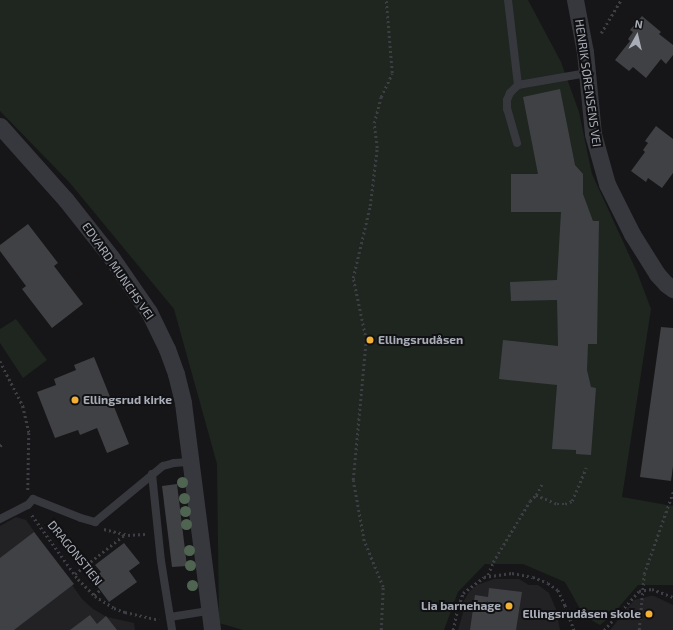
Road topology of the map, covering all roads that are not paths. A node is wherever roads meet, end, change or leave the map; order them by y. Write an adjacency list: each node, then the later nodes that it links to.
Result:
1 (508, 0): 4 (lane)
2 (575, 0): 3 (street, HENRIK SØRENSENS VEI)
3 (587, 73): 4 (lane); 7 (street, HENRIK SØRENSENS VEI)
4 (518, 86): 6 (lane)
5 (0, 126): 8 (street, EDVARD MUNCHS VEI)
6 (517, 143)
7 (673, 289)
8 (190, 462): 9 (lane); 11 (street, EDVARD MUNCHS VEI)
9 (152, 474): 10 (lane, DRAGONSTIEN); 12 (lane)
10 (0, 519)
11 (209, 611): 12 (lane); 14 (street, EDVARD MUNCHS VEI)
12 (170, 617): 13 (lane)
13 (172, 630)
14 (212, 630)

